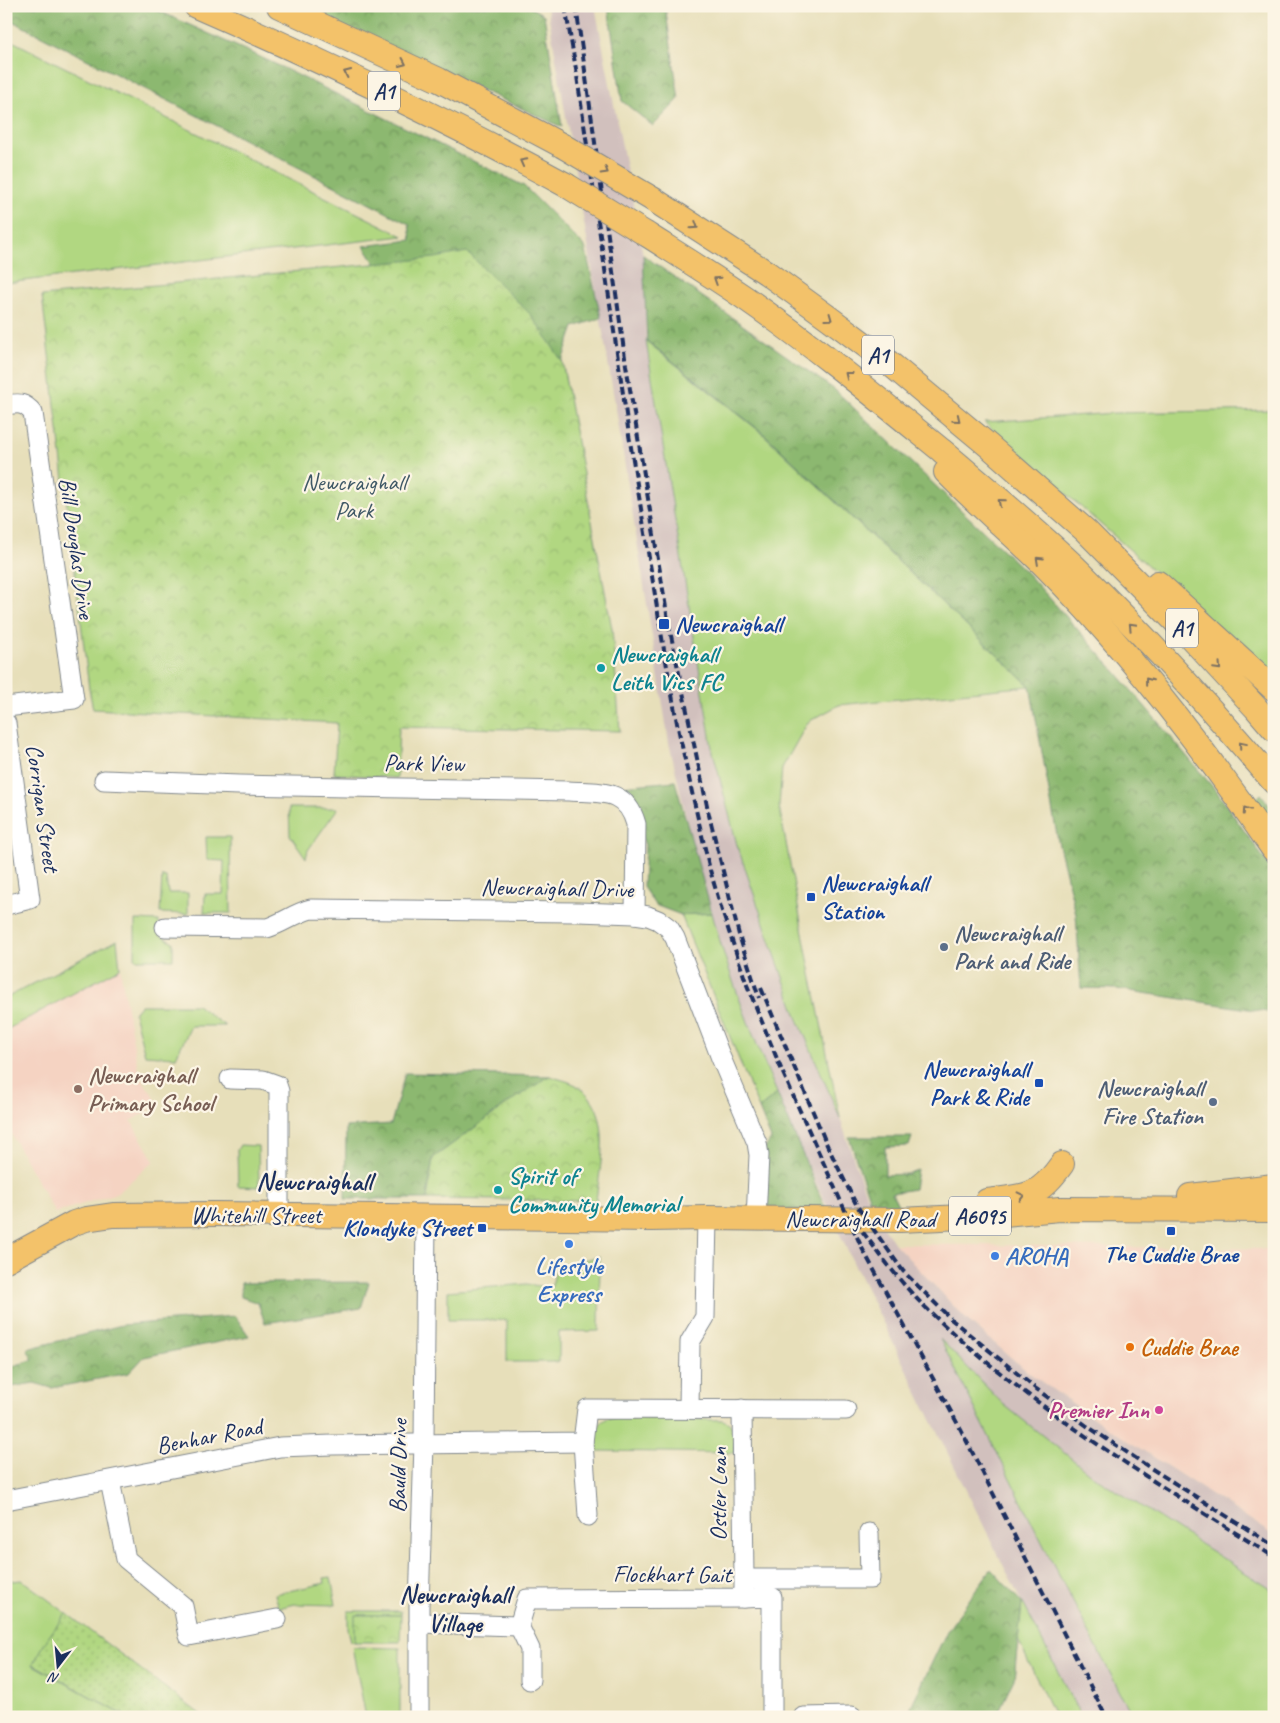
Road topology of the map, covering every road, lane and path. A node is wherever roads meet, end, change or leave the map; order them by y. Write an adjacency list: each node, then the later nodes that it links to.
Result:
1 (196, 6): 4 (main road, A1, one-way to 1, bridge)
2 (279, 6): 5 (main road, A1, one-way to 5, bridge)
3 (6, 405): 7 (street, Bill Douglas Drive)
4 (886, 406): 11 (main road, A1, one-way to 4); 12 (main road, one-way to 4)
5 (1086, 531): 6 (main road); 9 (main road, A1, one-way to 9)
6 (1274, 689)
7 (6, 707)
8 (6, 723): 13 (street, Corrigan Street)
9 (1274, 729)
10 (104, 780): 14 (street, Park View)
11 (1274, 782)
12 (1274, 850)
13 (6, 905)
14 (635, 914): 15 (street, Newcraighall Drive); 25 (street, Newcraighall Drive)
15 (166, 928)
16 (230, 1079): 21 (street)
17 (1062, 1164): 24 (main road, one-way to 17)
18 (1274, 1186): 19 (main road)
19 (1135, 1209): 20 (main road, Newcraighall Road / A6095); 24 (main road, Newcraighall Road / A6095)
20 (1274, 1211)
21 (279, 1215): 22 (main road, Whitehill Street / A6095); 26 (main road, Whitehill Street / A6095)
22 (426, 1216): 23 (main road, Whitehill Street / A6095); 31 (street, Bauld Drive)
23 (707, 1218): 25 (main road, Whitehill Street / A6095); 27 (street)
24 (943, 1218): 25 (main road, Newcraighall Road / A6095)
25 (756, 1219)
26 (6, 1260)
27 (689, 1409): 28 (street); 30 (street)
28 (742, 1409): 29 (street); 36 (street, Ostler Loan)
29 (846, 1410)
30 (583, 1442): 31 (street, Benhar Road); 34 (street)
31 (424, 1443): 32 (street, Benhar Road); 39 (street, Bauld Drive)
32 (110, 1480): 33 (street, Benhar Road); 38 (street)
33 (6, 1500)
34 (588, 1516)
35 (869, 1533): 36 (street, Flockhart Gait)
36 (744, 1579): 37 (street, Flockhart Gait)
37 (744, 1598): 40 (street, Flockhart Gait); 44 (street)
38 (277, 1619)
39 (419, 1623): 40 (street); 43 (street, Bauld Drive)
40 (519, 1626): 41 (street)
41 (530, 1680)
42 (852, 1716): 45 (street)
43 (419, 1717)
44 (772, 1717)
45 (803, 1717)

